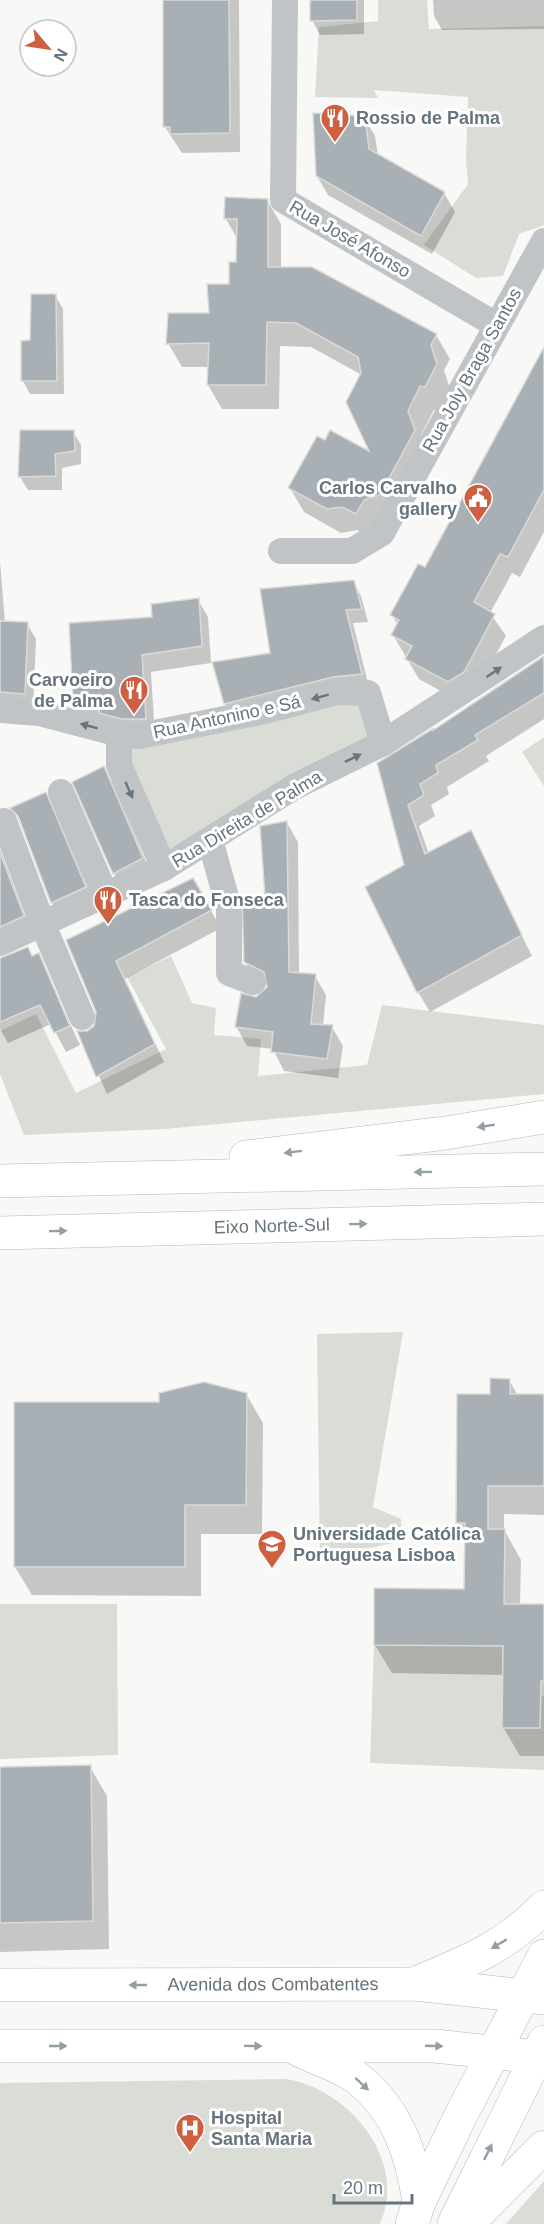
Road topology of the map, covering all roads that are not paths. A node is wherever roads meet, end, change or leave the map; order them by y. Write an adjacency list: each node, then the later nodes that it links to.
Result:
1 (285, 0): 3 (street, Rua José Afonso)
2 (544, 241): 3 (street, Rua Joly Braga Santos)
3 (496, 325): 4 (street, Rua Joly Braga Santos)
4 (281, 551)
5 (544, 638): 8 (street, Rua Direita de Palma, one-way to 5)
6 (0, 710): 7 (street, Rua Antonino e Sá, one-way to 6)
7 (119, 734): 8 (street, Rua Antonino e Sá, one-way to 7); 12 (street, one-way to 12)
8 (383, 743): 11 (street, Rua Direita de Palma, one-way to 8)
9 (61, 792): 13 (street)
10 (4, 821): 14 (street)
11 (210, 840): 12 (street, Rua Direita de Palma); 16 (street)
12 (164, 868): 13 (street, Rua Direita de Palma)
13 (106, 896): 14 (street, Rua Direita de Palma)
14 (43, 925): 15 (street, Rua Direita de Palma); 17 (street)
15 (0, 943)
16 (252, 982)
17 (82, 1017)
18 (544, 1117): 20 (main road, one-way to 20)
19 (544, 1169): 20 (main road, one-way to 20)
20 (56, 1180): 21 (main road)
21 (0, 1181)
22 (544, 1219): 23 (main road, Eixo Norte-Sul, one-way to 22)
23 (0, 1233)
24 (544, 1906): 26 (main road, one-way to 26)
25 (544, 1956): 28 (main road)
26 (415, 1984): 27 (main road, Avenida dos Combatentes, one-way to 27); 28 (main road, Avenida dos Combatentes)
27 (0, 1985)
28 (534, 1997): 31 (main road)
29 (0, 2046): 30 (main road, one-way to 30)
30 (292, 2047): 31 (main road, one-way to 31); 34 (main road, one-way to 34)
31 (495, 2051): 32 (main road); 34 (main road)
32 (542, 2052): 35 (main road, one-way to 32)
33 (544, 2147): 36 (main road)
34 (415, 2213)
35 (454, 2224)
36 (467, 2224)

